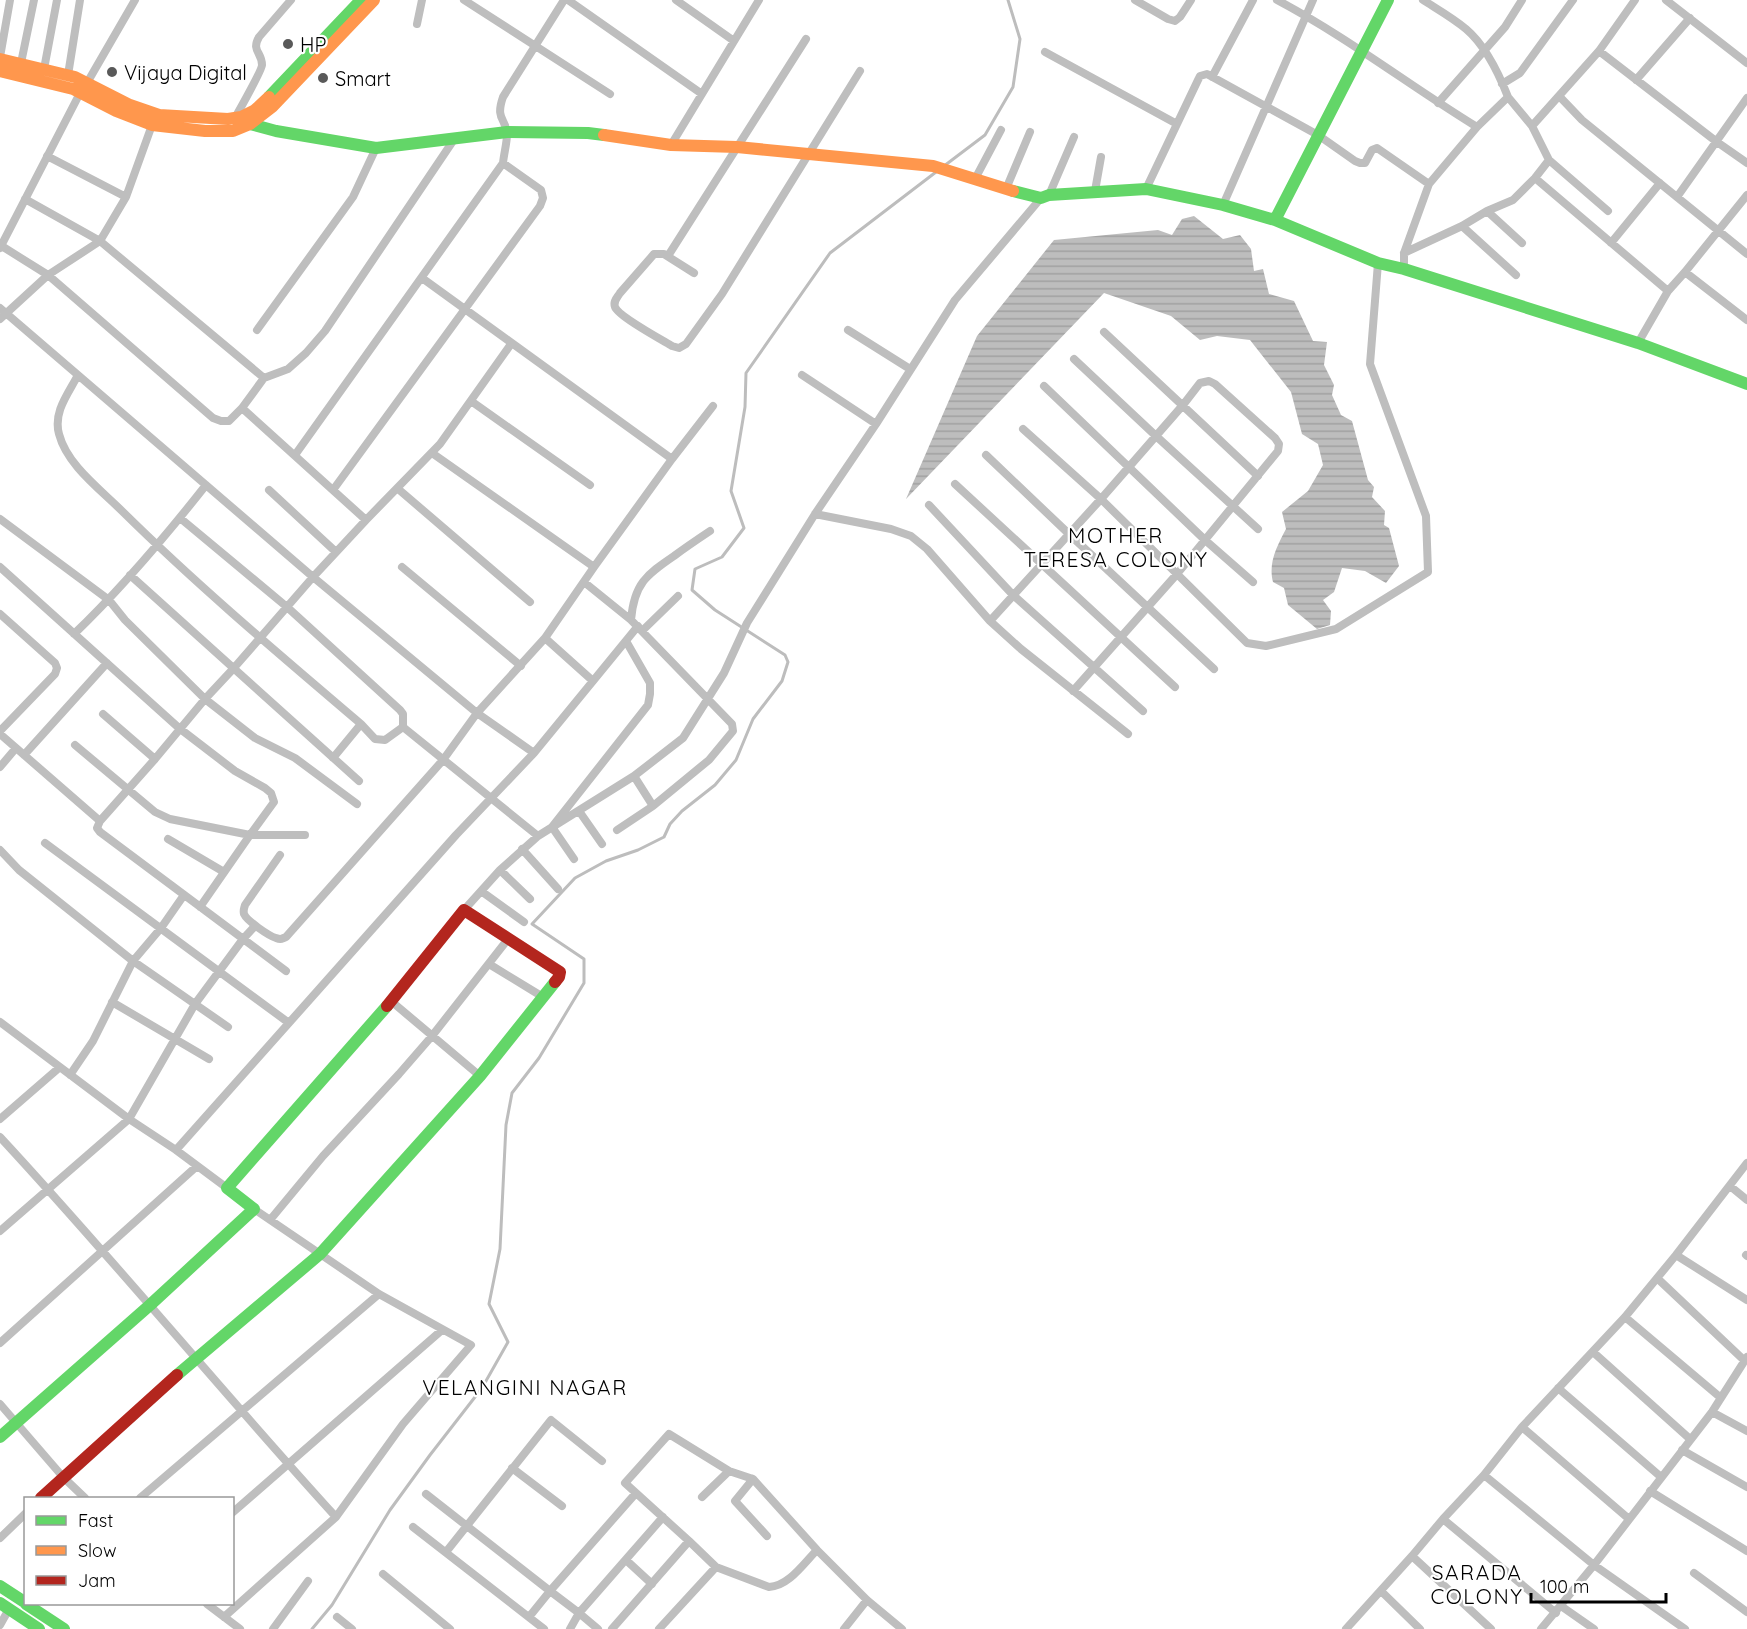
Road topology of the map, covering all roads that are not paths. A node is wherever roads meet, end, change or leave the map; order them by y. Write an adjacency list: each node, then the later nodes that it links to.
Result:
1 (10, 0): 35 (street)
2 (34, 0): 36 (street)
3 (57, 0): 38 (street)
4 (80, 0): 41 (street)
5 (135, 0): 45 (street)
6 (291, 0): 53 (street)
7 (361, 0): 53 (street)
8 (374, 0): 53 (street)
9 (422, 0): 27 (street)
10 (464, 0): 30 (street)
11 (566, 0): 30 (street); 47 (street)
12 (676, 0): 29 (street)
13 (759, 0): 29 (street)
14 (1135, 0): 15 (street)
15 (1191, 0)
16 (1253, 0): 42 (street)
17 (1277, 0): 25 (street)
18 (1313, 0): 25 (street)
19 (1388, 0): 31 (street)
20 (1522, 0): 32 (street)
21 (1573, 0): 44 (street)
22 (1635, 0): 33 (street)
23 (1666, 0): 26 (street)
24 (1426, 1): 32 (street)
25 (1306, 15): 31 (street); 52 (street)
26 (1690, 18): 37 (street); 43 (street)
27 (417, 24)
28 (806, 39): 66 (street)
29 (734, 41): 47 (street)
30 (535, 46): 46 (street); 59 (street)
31 (1361, 50): 51 (street); 61 (street)
32 (1484, 50): 44 (street); 51 (street)
33 (1599, 51): 43 (street); 49 (street)
34 (1045, 52): 54 (street)
35 (0, 58): 36 (street)
36 (21, 63): 38 (street)
37 (1747, 63)
38 (44, 69): 41 (street)
39 (0, 71): 45 (street)
40 (860, 71): 68 (street)
41 (68, 75): 45 (street)
42 (1212, 77): 52 (street); 54 (street)
43 (1636, 80): 64 (street)
44 (1502, 84): 48 (street)
45 (84, 88): 53 (street); 55 (street); 69 (street)
46 (610, 93)
47 (702, 94): 65 (street)
48 (1508, 97): 56 (street); 57 (street)
49 (1560, 97): 56 (street); 76 (street)
50 (1747, 98): 64 (street)
51 (1438, 103): 57 (street)
52 (1267, 106): 61 (street); 86 (street)
53 (242, 120): 55 (street); 67 (street)
54 (1177, 124): 79 (street)
55 (152, 125): 83 (street)
56 (1532, 126): 71 (street)
57 (1477, 127): 77 (street)
58 (1000, 130): 75 (street)
59 (507, 132): 63 (street); 65 (street); 72 (street)
60 (1030, 132): 78 (street)
61 (1318, 135): 77 (street); 89 (street)
62 (1074, 137): 82 (street)
63 (455, 138): 67 (street); 119 (street)
64 (1717, 142): 73 (street); 84 (street)
65 (671, 145): 66 (street)
66 (737, 147): 68 (street); 98 (street)
67 (376, 148): 110 (street)
68 (807, 154): 75 (street); 98 (street)
69 (47, 156): 83 (street); 85 (street)
70 (1101, 157): 80 (street)
71 (1549, 160): 74 (street); 88 (street)
72 (503, 163): 105 (street); 107 (street)
73 (1747, 163)
74 (1535, 178): 87 (street); 94 (street)
75 (975, 179): 78 (street)
76 (1660, 183): 84 (street); 94 (street)
77 (1429, 184): 96 (street)
78 (1006, 189): 82 (street)
79 (1146, 189): 80 (street); 86 (street)
80 (1095, 191): 82 (street)
81 (1747, 195): 91 (street)
82 (1045, 196): 116 (street)
83 (126, 197): 92 (street)
84 (1677, 197): 91 (street)
85 (25, 199): 92 (street); 95 (street)
86 (1223, 205): 89 (street)
87 (1487, 211): 90 (street); 93 (street)
88 (1608, 211)
89 (1275, 220): 99 (street)
90 (1462, 226): 96 (street); 104 (street)
91 (1718, 231): 97 (street); 101 (street)
92 (100, 242): 103 (street); 119 (street)
93 (1522, 243)
94 (1611, 243): 106 (street)
95 (0, 246): 103 (street)
96 (1404, 253): 100 (street)
97 (1747, 254)
98 (668, 256): 102 (street)
99 (1378, 263): 100 (street); 158 (street)
100 (1404, 269): 113 (street)
101 (1685, 272): 106 (street); 109 (street)
102 (694, 273)
103 (48, 275): 108 (street); 125 (street)
104 (1516, 275)
105 (422, 278): 107 (street); 130 (street)
106 (1668, 291): 113 (street)
107 (465, 310): 114 (street); 140 (street)
108 (2, 313): 117 (street)
109 (1747, 320)
110 (257, 330)
111 (848, 330): 116 (street)
112 (1104, 332): 123 (street)
113 (1638, 343): 120 (street)
114 (511, 344): 122 (street); 132 (street)
115 (1074, 359): 128 (street)
116 (910, 369): 126 (street)
117 (78, 375): 136 (street); 152 (street)
118 (802, 375): 126 (street)
119 (264, 378): 125 (street)
120 (1747, 384)
121 (1044, 386): 133 (street)
122 (471, 401): 129 (street); 137 (street)
123 (1183, 405): 128 (street); 134 (street); 134 (street)
124 (713, 406): 132 (street)
125 (242, 408): 130 (street)
126 (876, 424): 144 (street)
127 (1023, 429): 141 (street)
128 (1156, 436): 133 (street); 143 (street)
129 (432, 453): 138 (street); 157 (street)
130 (294, 455): 140 (street)
131 (986, 455): 150 (street)
132 (672, 459): 157 (street)
133 (1129, 467): 141 (street); 151 (street)
134 (1258, 476): 143 (street)
135 (955, 484): 154 (street)
136 (206, 485): 145 (street); 160 (street)
137 (590, 485)
138 (398, 488): 147 (street); 166 (street)
139 (269, 490): 153 (street)
140 (333, 490): 147 (street)
141 (1101, 499): 150 (street); 158 (street)
142 (928, 505): 163 (street)
143 (1233, 507): 148 (street); 151 (street)
144 (815, 514): 170 (street); 186 (street)
145 (180, 518): 152 (street); 167 (street)
146 (0, 519): 165 (street)
147 (366, 520): 153 (street)
148 (1258, 529)
149 (710, 531): 171 (street)
150 (1068, 534): 154 (street); 168 (street)
151 (1205, 540): 158 (street); 162 (street)
152 (156, 544): 159 (street); 173 (street)
153 (336, 552): 160 (street)
154 (1041, 565): 163 (street); 175 (street)
155 (0, 567): 172 (street)
156 (402, 567): 178 (street)
157 (594, 567): 161 (street)
158 (1177, 574): 168 (street)
159 (130, 575): 165 (street); 180 (street)
160 (313, 577): 167 (street); 188 (street)
161 (584, 582): 171 (street); 174 (street)
162 (1253, 582)
163 (1013, 595): 170 (street); 179 (street)
164 (678, 596): 171 (street)
165 (109, 600): 172 (street); 185 (street)
166 (530, 602)
167 (287, 607): 173 (street); 191 (street)
168 (1148, 607): 175 (street); 181 (street)
169 (0, 614): 193 (street)
170 (990, 621): 184 (street)
171 (637, 626): 176 (street); 186 (street)
172 (74, 634): 177 (street)
173 (260, 637): 180 (street); 190 (street)
174 (545, 638): 178 (street); 182 (street)
175 (1120, 638): 179 (street); 183 (street)
176 (626, 641): 182 (street); 211 (street)
177 (107, 663): 192 (street); 198 (street)
178 (521, 666): 188 (street)
179 (1094, 668): 184 (street); 187 (street)
180 (233, 669): 185 (street); 199 (street)
181 (1214, 669)
182 (593, 681): 197 (street)
183 (1175, 687)
184 (1074, 691): 194 (street)
185 (205, 699): 192 (street); 207 (street)
186 (708, 700): 203 (street); 208 (street)
187 (1143, 711)
188 (477, 713): 197 (street); 201 (street)
189 (103, 714): 200 (street)
190 (361, 724): 191 (street); 199 (street)
191 (403, 727): 201 (street)
192 (180, 728): 200 (street); 213 (street)
193 (0, 732): 196 (street)
194 (1128, 734)
195 (75, 745): 205 (street)
196 (16, 748): 198 (street); 202 (street)
197 (534, 753): 206 (street)
198 (24, 754): 210 (street)
199 (333, 758): 204 (street)
200 (155, 759): 205 (street)
201 (443, 760): 206 (street); 232 (street)
202 (0, 767)
203 (634, 776): 208 (street); 209 (street)
204 (359, 781)
205 (128, 789): 210 (street); 213 (street)
206 (491, 799): 215 (street); 245 (street)
207 (357, 804)
208 (653, 806): 212 (street)
209 (579, 811): 211 (street); 218 (street)
210 (100, 821): 227 (street)
211 (552, 827): 215 (street); 222 (street)
212 (617, 830)
213 (250, 835): 214 (street); 224 (street)
214 (304, 835)
215 (538, 836): 219 (street)
216 (168, 839): 224 (street)
217 (45, 843): 233 (street)
218 (602, 844)
219 (522, 849): 223 (street); 225 (street)
220 (0, 850): 236 (street)
221 (280, 855): 232 (street)
222 (574, 860)
223 (500, 870): 226 (street); 228 (street)
224 (224, 872): 229 (street)
225 (558, 888)
226 (481, 891): 230 (street); 231 (street)
227 (184, 895): 229 (street); 233 (street)
228 (530, 899)
229 (200, 907): 234 (street)
230 (464, 910): 235 (street); 241 (street)
231 (524, 922)
232 (255, 926): 234 (street)
233 (161, 927): 236 (street); 239 (street)
234 (243, 939): 238 (street); 239 (street)
235 (508, 939): 237 (street); 240 (street)
236 (133, 961): 242 (street); 243 (street)
237 (489, 964): 240 (street); 247 (street)
238 (286, 971)
239 (220, 972): 243 (street); 245 (street)
240 (543, 997): 252 (street)
241 (392, 1001): 247 (street); 261 (street)
242 (112, 1002): 248 (street); 251 (street)
243 (195, 1004): 246 (street); 248 (street)
244 (0, 1022): 250 (street)
245 (289, 1023): 256 (street)
246 (228, 1027)
247 (432, 1036): 252 (street); 264 (street)
248 (176, 1038): 249 (street); 254 (street)
249 (209, 1059)
250 (60, 1067): 251 (street); 253 (street)
251 (69, 1075): 254 (street)
252 (480, 1076): 267 (street)
253 (0, 1119)
254 (129, 1119): 256 (street); 260 (street)
255 (0, 1137): 260 (street)
256 (176, 1150): 258 (street)
257 (1747, 1162): 259 (street)
258 (197, 1166): 261 (street); 266 (street)
259 (1730, 1186): 262 (street); 268 (street)
260 (48, 1188): 265 (street); 266 (street)
261 (227, 1188): 263 (street)
262 (1747, 1200)
263 (254, 1209): 264 (street); 272 (street)
264 (270, 1220): 267 (street)
265 (0, 1231)
266 (103, 1251): 272 (street); 275 (street)
267 (320, 1254): 270 (street); 277 (street)
268 (1676, 1255): 269 (street); 271 (street)
269 (1657, 1278): 273 (street); 278 (street)
270 (379, 1294): 274 (street); 282 (street)
271 (1747, 1300)
272 (150, 1305): 277 (street); 284 (street)
273 (1625, 1317): 276 (street); 280 (street)
274 (442, 1330): 291 (street); 309 (street)
275 (0, 1343)
276 (1593, 1352): 279 (street); 288 (street)
277 (196, 1358): 282 (street); 295 (street)
278 (1745, 1365): 280 (street)
279 (1558, 1388): 285 (street); 296 (street)
280 (1721, 1398): 283 (street)
281 (0, 1404): 284 (street)
282 (241, 1411): 291 (street); 304 (street)
283 (1712, 1412): 286 (street); 288 (street)
284 (16, 1422): 287 (street); 295 (street)
285 (1522, 1427): 294 (street); 312 (street)
286 (1747, 1431)
287 (0, 1437)
288 (1690, 1439): 289 (street)
289 (1682, 1450): 296 (street); 298 (street)
290 (602, 1461): 292 (street)
291 (289, 1466): 307 (street); 309 (street)
292 (512, 1467): 306 (street); 313 (street)
293 (729, 1471): 297 (street); 300 (street); 305 (street)
294 (1484, 1475): 311 (street); 323 (street)
295 (63, 1477): 302 (street); 303 (street)
296 (1661, 1477): 299 (street)
297 (753, 1479): 315 (street); 318 (street)
298 (1747, 1488)
299 (1650, 1491): 312 (street); 319 (street)
300 (636, 1493): 310 (street); 330 (street)
301 (426, 1494): 313 (street)
302 (42, 1497)
303 (84, 1497)
304 (141, 1497)
305 (702, 1497)
306 (562, 1506)
307 (234, 1511)
308 (24, 1515): 316 (street)
309 (336, 1517): 340 (street)
310 (663, 1517): 317 (street); 322 (street)
311 (1443, 1519): 321 (street); 337 (street)
312 (1629, 1519): 323 (street)
313 (467, 1525): 320 (street); 330 (street)
314 (413, 1527): 320 (street)
315 (768, 1536)
316 (0, 1538)
317 (689, 1541): 324 (street); 328 (street)
318 (817, 1550): 324 (street); 332 (street)
319 (1747, 1551)
320 (446, 1552): 342 (street)
321 (1412, 1557): 331 (street); 359 (street)
322 (626, 1560): 328 (street); 339 (street)
323 (1594, 1565): 337 (street); 362 (street)
324 (716, 1567): 354 (street)
325 (1694, 1573): 338 (street)
326 (383, 1574): 349 (street)
327 (308, 1581): 347 (street)
328 (652, 1584): 353 (street)
329 (0, 1586): 333 (street)
330 (550, 1591): 339 (street); 342 (street)
331 (1381, 1591): 357 (street); 358 (street)
332 (867, 1600): 355 (street); 356 (street)
333 (24, 1602)
334 (29, 1605): 345 (street)
335 (208, 1605): 340 (street)
336 (5, 1606): 343 (street); 344 (street)
337 (1559, 1610): 360 (street); 361 (street)
338 (1747, 1612)
339 (579, 1613): 351 (street); 352 (street)
340 (224, 1617): 346 (street)
341 (337, 1617): 348 (street)
342 (529, 1617): 350 (street)
343 (0, 1624)
344 (39, 1629)
345 (64, 1629)
346 (240, 1629)
347 (273, 1629)
348 (352, 1629)
349 (450, 1629)
350 (544, 1629)
351 (570, 1629)
352 (598, 1629)
353 (612, 1629)
354 (660, 1629)
355 (844, 1629)
356 (902, 1629)
357 (1346, 1629)
358 (1420, 1629)
359 (1491, 1629)
360 (1541, 1629)
361 (1594, 1629)
362 (1685, 1629)

